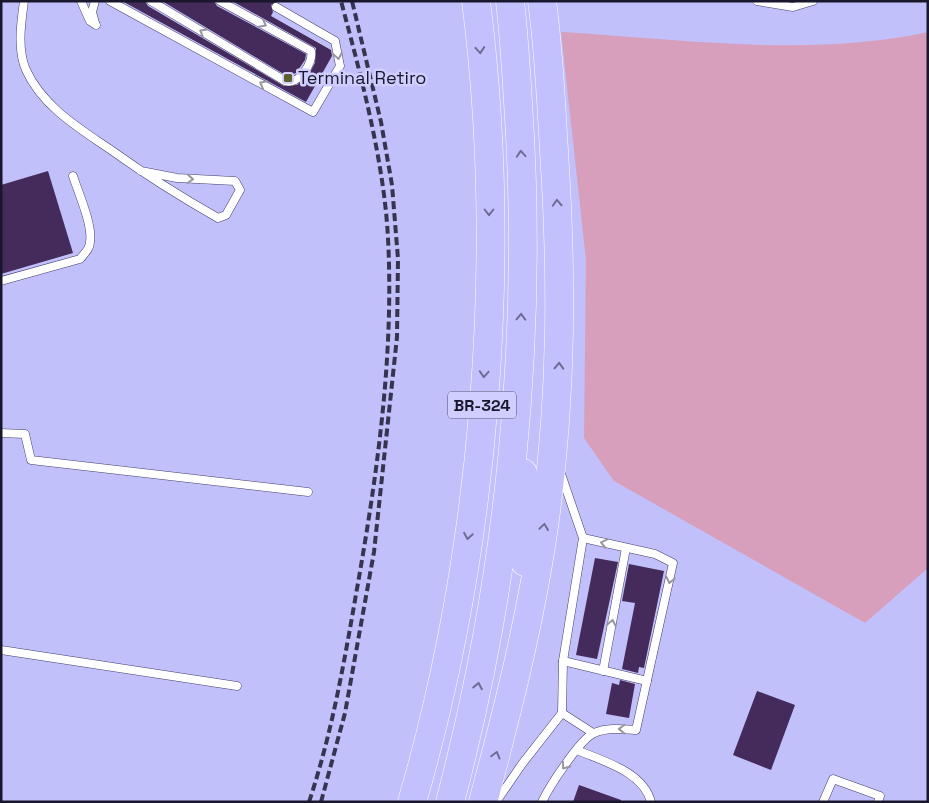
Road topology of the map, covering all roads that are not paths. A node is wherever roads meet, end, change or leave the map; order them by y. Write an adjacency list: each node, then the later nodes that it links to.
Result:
1 (24, 1): 13 (lane)
2 (81, 1): 3 (lane)
3 (95, 1)
4 (110, 1): 12 (lane, one-way to 4)
5 (151, 1): 6 (lane, one-way to 5)
6 (220, 1)
7 (476, 1): 31 (highway, BR-324, one-way to 31)
8 (510, 1): 16 (highway, BR-324, one-way to 8)
9 (542, 1): 18 (highway, one-way to 9)
10 (757, 1): 11 (lane)
11 (814, 1)
12 (276, 7)
13 (141, 171): 13 (lane, one-way to 13)
14 (73, 176): 15 (lane)
15 (1, 281)
16 (517, 398): 22 (highway); 32 (highway, BR-324, one-way to 16)
17 (1, 433): 19 (lane)
18 (553, 444): 20 (lane); 22 (highway, one-way to 18)
19 (308, 492)
20 (583, 538): 21 (lane, one-way to 20); 24 (lane)
21 (626, 548): 25 (lane, one-way to 21); 26 (lane, one-way to 26)
22 (525, 631): 33 (highway, one-way to 22)
23 (1, 650): 27 (lane)
24 (563, 661): 25 (lane); 28 (lane)
25 (602, 671): 26 (lane)
26 (648, 681): 29 (lane, one-way to 29)
27 (237, 686)
28 (562, 713): 29 (lane); 34 (lane)
29 (593, 733): 30 (lane)
30 (577, 750): 35 (lane, one-way to 35); 36 (lane)
31 (412, 802)
32 (450, 802)
33 (483, 802)
34 (496, 802)
35 (542, 802)
36 (651, 802)
37 (823, 802): 38 (lane)
38 (878, 802)

